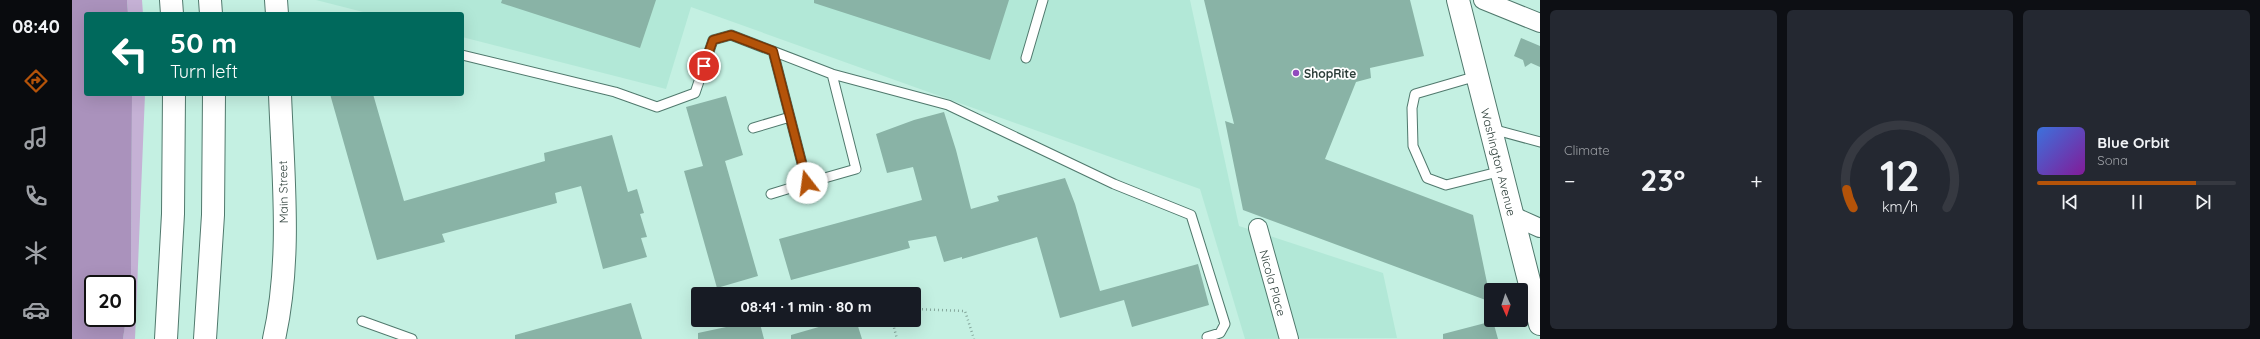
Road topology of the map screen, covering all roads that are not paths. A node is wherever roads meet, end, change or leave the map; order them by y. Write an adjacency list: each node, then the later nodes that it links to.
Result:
1 (171, 0): 6 (main road)
2 (210, 0): 7 (main road)
3 (1043, 0): 11 (lane)
4 (1458, 0): 13 (main road, Washington Avenue)
5 (1483, 0): 8 (street)
6 (172, 12)
7 (211, 12)
8 (1540, 23)
9 (773, 51): 10 (lane); 12 (lane); 17 (lane)
10 (464, 55)
11 (1026, 58)
12 (832, 74): 22 (lane); 29 (lane)
13 (1478, 76): 19 (main road, Washington Avenue); 21 (lane)
14 (174, 96): 30 (main road)
15 (214, 96): 31 (main road)
16 (280, 96): 32 (main road, Main Street)
17 (790, 117): 18 (lane); 22 (lane)
18 (753, 128)
19 (1492, 129): 20 (lane); 21 (main road, Washington Avenue)
20 (1540, 142)
21 (1502, 171): 24 (main road, Washington Avenue)
22 (807, 183): 23 (lane)
23 (771, 194)
24 (1513, 216): 26 (street); 28 (main road, Washington Avenue)
25 (1258, 228): 34 (street, Nicola Place)
26 (1540, 228)
27 (362, 321): 33 (lane)
28 (1540, 324)
29 (1205, 338)
30 (166, 339)
31 (205, 339)
32 (274, 339)
33 (412, 339)
34 (1289, 339)

